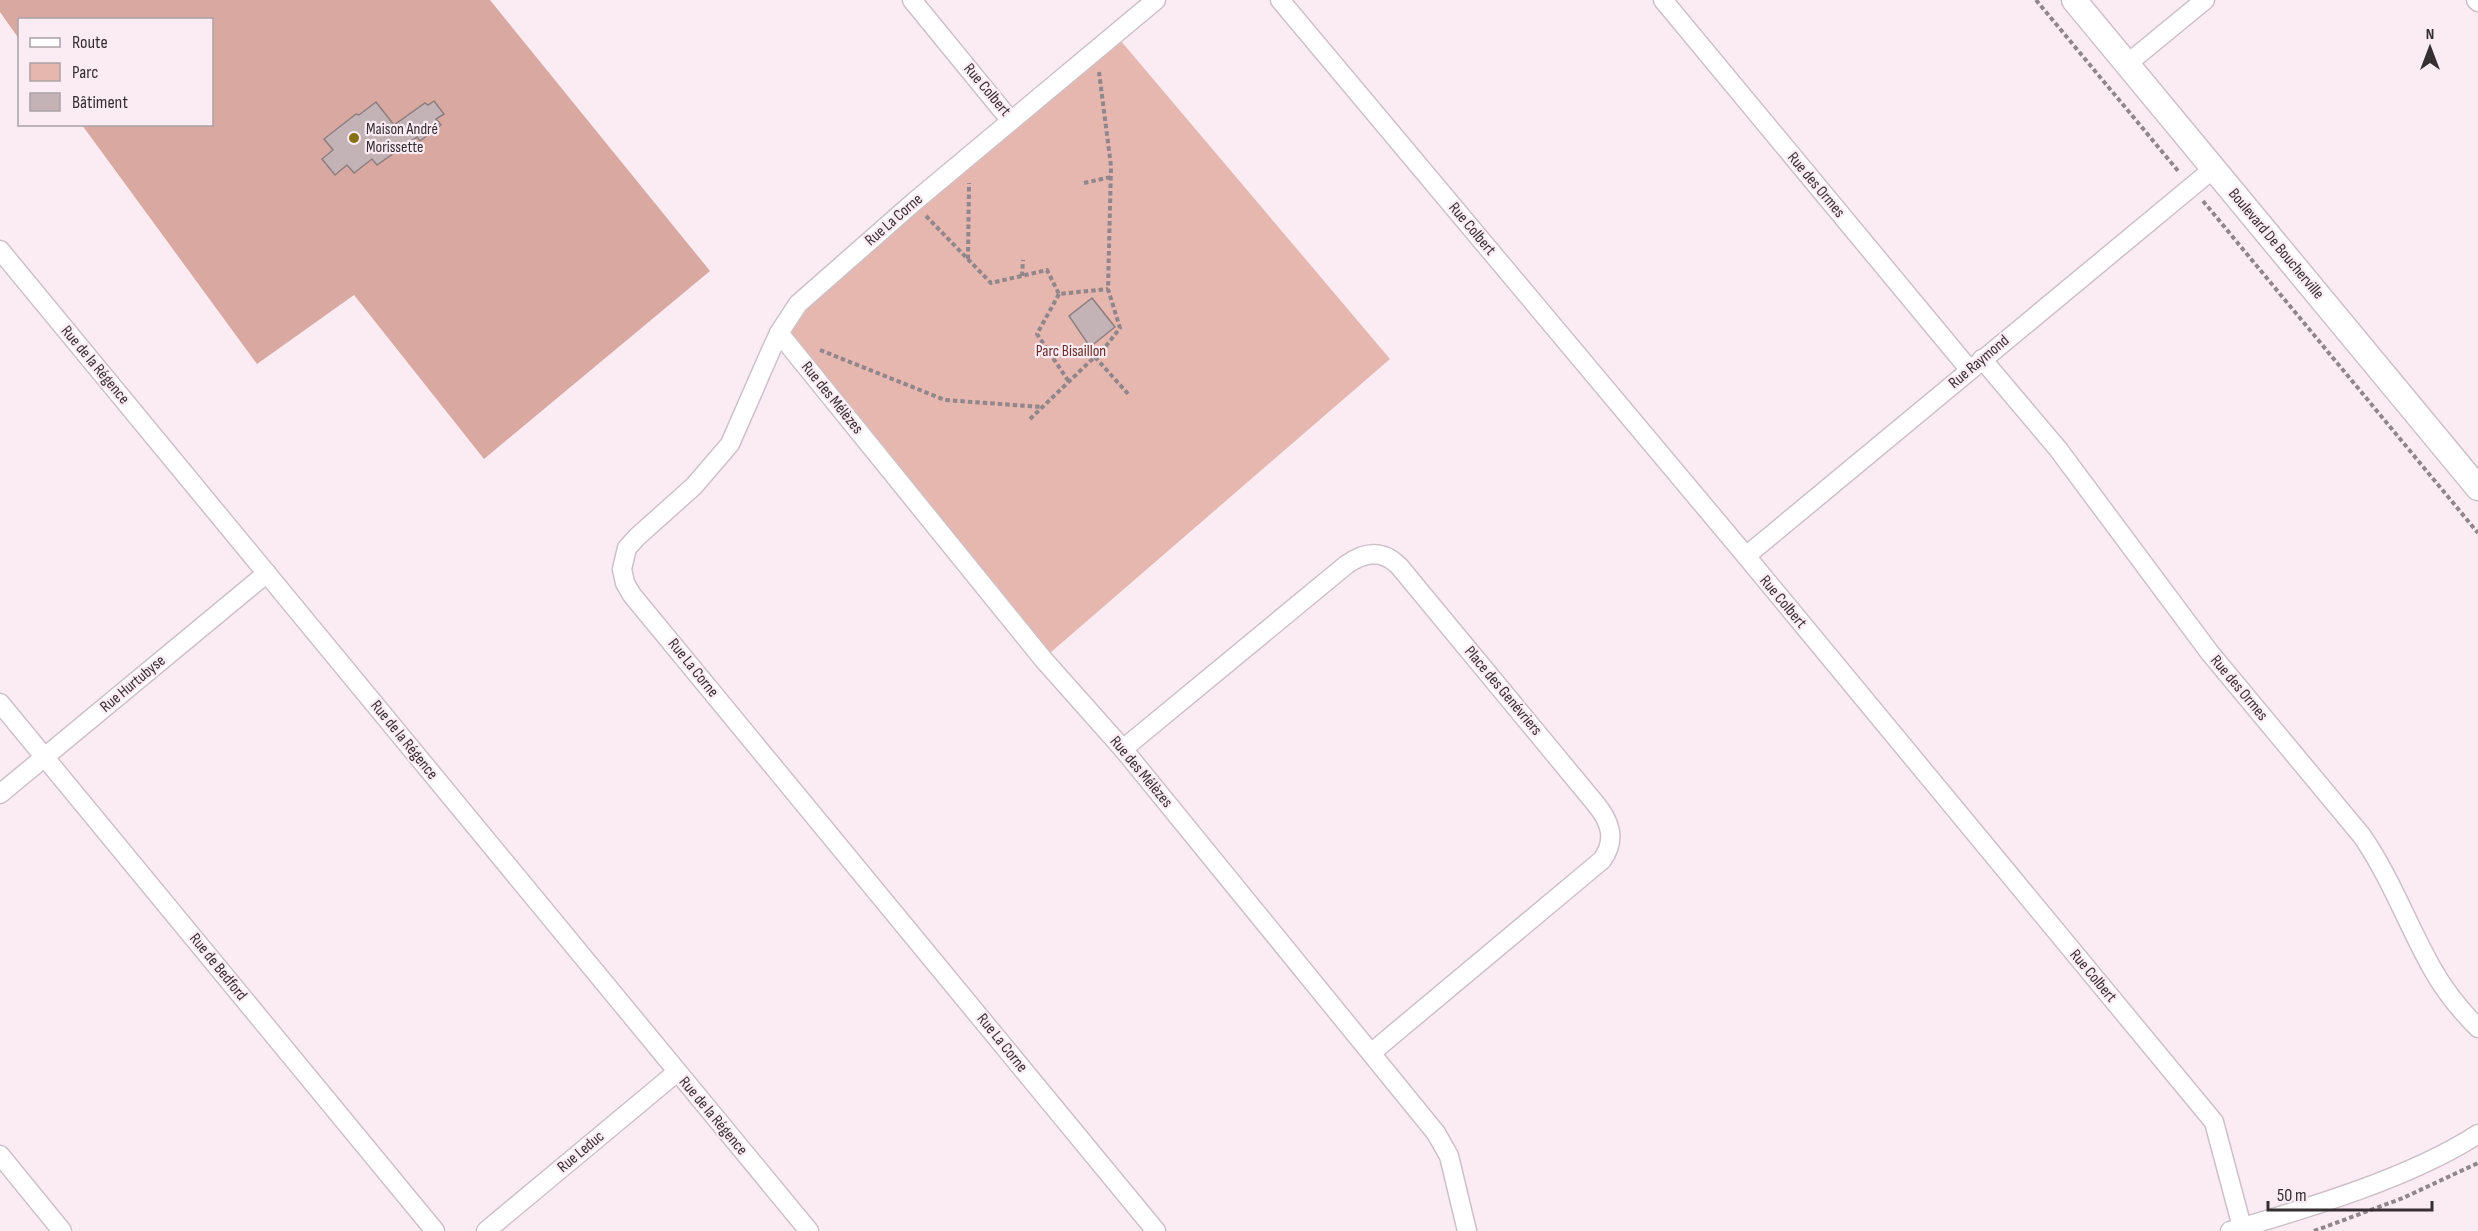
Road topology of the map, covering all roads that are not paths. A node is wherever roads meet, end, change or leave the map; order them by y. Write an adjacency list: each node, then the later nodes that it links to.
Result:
1 (912, 0): 8 (street, Rue Colbert)
2 (1156, 0): 8 (street, Rue Colbert)
3 (1280, 0): 14 (street, Rue Colbert)
4 (1664, 0): 12 (street, Rue des Ormes)
5 (2074, 0): 7 (street, Boulevard De Boucherville)
6 (2205, 0): 7 (street)
7 (2127, 64): 9 (street, Boulevard De Boucherville)
8 (1011, 121): 11 (street, Rue La Corne)
9 (2213, 169): 12 (street, Rue Raymond); 13 (street, Boulevard De Boucherville)
10 (0, 250): 15 (street, Rue de la Régence)
11 (780, 333): 17 (street, Rue des Mélèzes); 30 (street, Rue La Corne)
12 (1976, 364): 14 (street, Rue Raymond); 20 (street, Rue des Ormes)
13 (2478, 488)
14 (1746, 556): 25 (street, Rue Colbert)
15 (267, 573): 18 (street, Rue Hurtubyse); 22 (street, Rue de la Régence)
16 (0, 702): 18 (street, Rue de Bedford)
17 (1123, 749): 21 (street, Rue des Mélèzes); 21 (street, Place des Genévriers)
18 (45, 757): 19 (street, Rue Hurtubyse); 27 (street, Rue de Bedford)
19 (0, 794)
20 (2478, 1029)
21 (1371, 1053): 31 (street, Rue des Mélèzes)
22 (677, 1072): 28 (street, Rue Leduc); 29 (street, Rue de la Régence)
23 (2478, 1134): 25 (street)
24 (0, 1155): 26 (street)
25 (2236, 1229)
26 (62, 1231)
27 (435, 1231)
28 (486, 1231)
29 (808, 1231)
30 (1156, 1231)
31 (1467, 1231)

